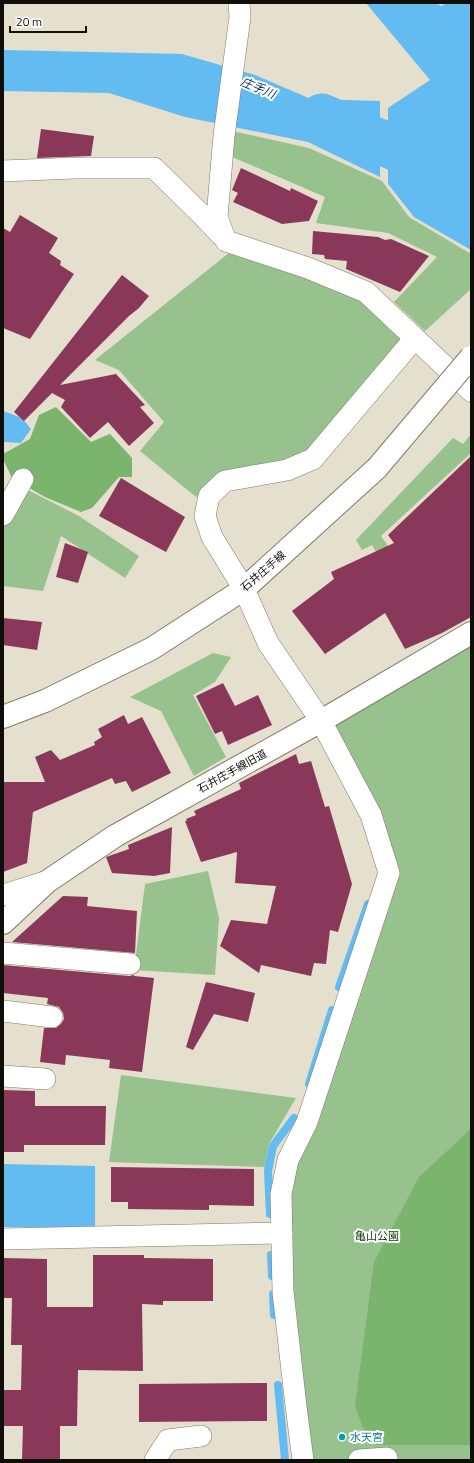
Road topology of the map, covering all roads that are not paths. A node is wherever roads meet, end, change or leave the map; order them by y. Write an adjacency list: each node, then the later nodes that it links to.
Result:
1 (240, 10): 3 (street)
2 (3, 171): 3 (street)
3 (226, 241): 4 (street)
4 (415, 338): 6 (street); 9 (street)
5 (471, 357): 9 (main road, 石井庄手線, bridge)
6 (471, 390)
7 (22, 479): 8 (street)
8 (3, 515)
9 (244, 589): 11 (main road, 石井庄手線); 12 (street)
10 (471, 633): 12 (main road, 石井庄手線旧道)
11 (3, 717)
12 (321, 721): 13 (main road, 石井庄手線旧道); 22 (street)
13 (48, 881): 14 (street); 15 (main road, 石井庄手線旧道)
14 (3, 895)
15 (3, 923)
16 (3, 953): 17 (street)
17 (130, 964)
18 (3, 1011): 19 (street)
19 (52, 1017)
20 (3, 1076): 21 (street)
21 (45, 1079)
22 (282, 1233): 23 (street); 27 (street)
23 (3, 1239)
24 (201, 1436): 26 (street)
25 (387, 1458): 28 (street)
26 (155, 1460)
27 (303, 1460)
28 (359, 1460)

